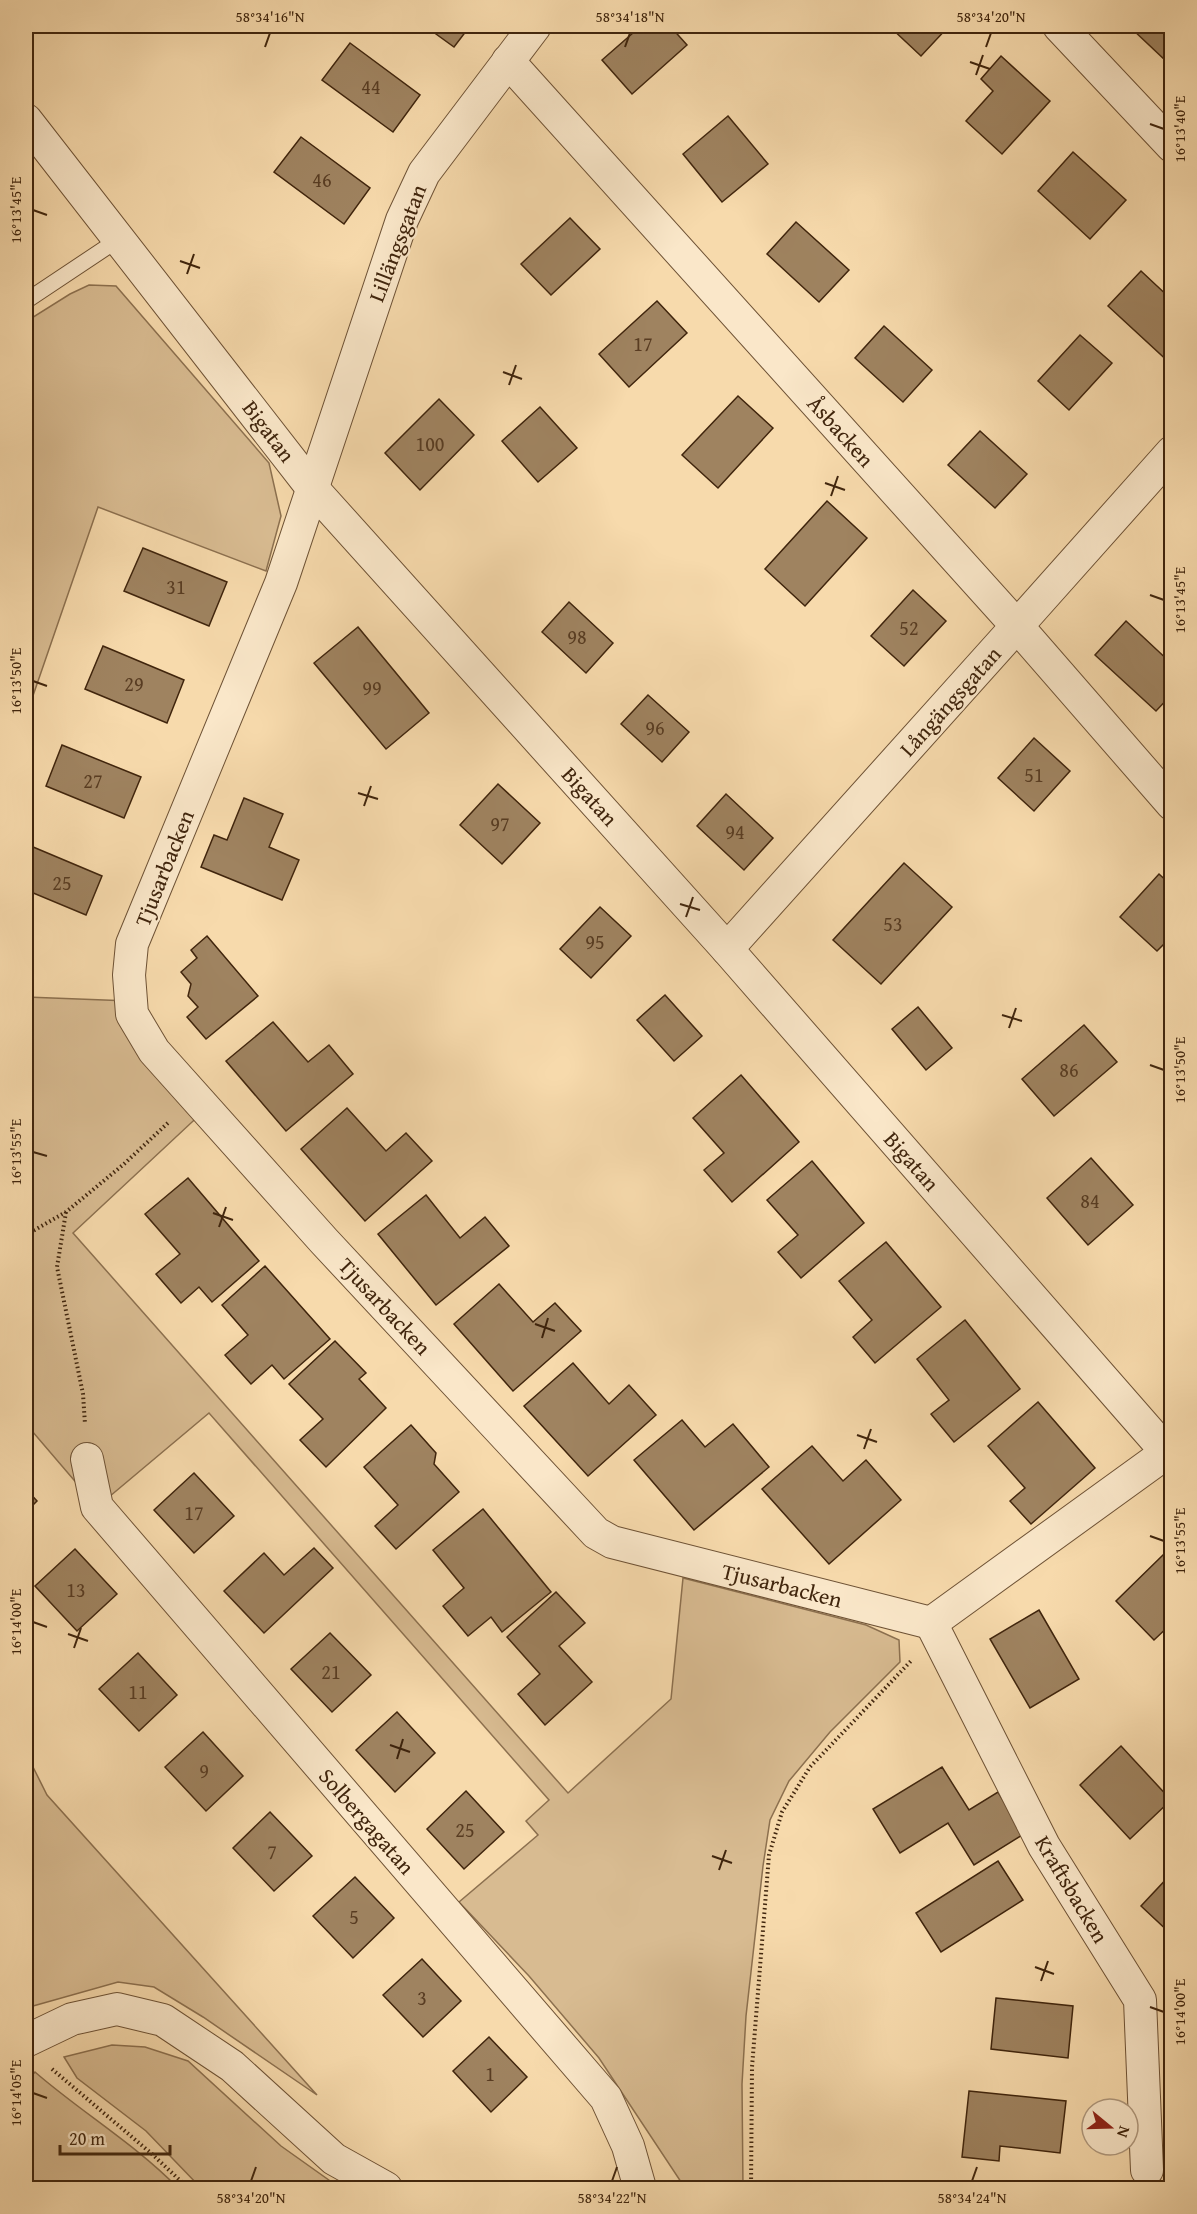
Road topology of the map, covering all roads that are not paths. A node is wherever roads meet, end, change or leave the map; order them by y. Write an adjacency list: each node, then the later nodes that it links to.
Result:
1 (535, 26): 3 (street, Lillängsgatan)
2 (1059, 26): 5 (street)
3 (508, 61): 9 (street, Lillängsgatan); 10 (street, Åsbacken)
4 (26, 120): 6 (street, Bigatan)
5 (1172, 146)
6 (119, 239): 7 (lane); 9 (street, Bigatan)
7 (26, 301)
8 (1172, 452): 10 (street, Långängsgatan)
9 (313, 489): 12 (street, Bigatan); 15 (street, Tjusarbacken)
10 (1017, 626): 11 (street, Åsbacken); 12 (street, Långängsgatan)
11 (1172, 804)
12 (727, 949): 13 (street, Bigatan)
13 (1170, 1454): 15 (street)
14 (87, 1459): 19 (street, Solbergagatan)
15 (930, 1623): 17 (street, Kraftsbacken)
16 (26, 2041): 18 (street)
17 (1148, 2170)
18 (386, 2188)
19 (640, 2188)

